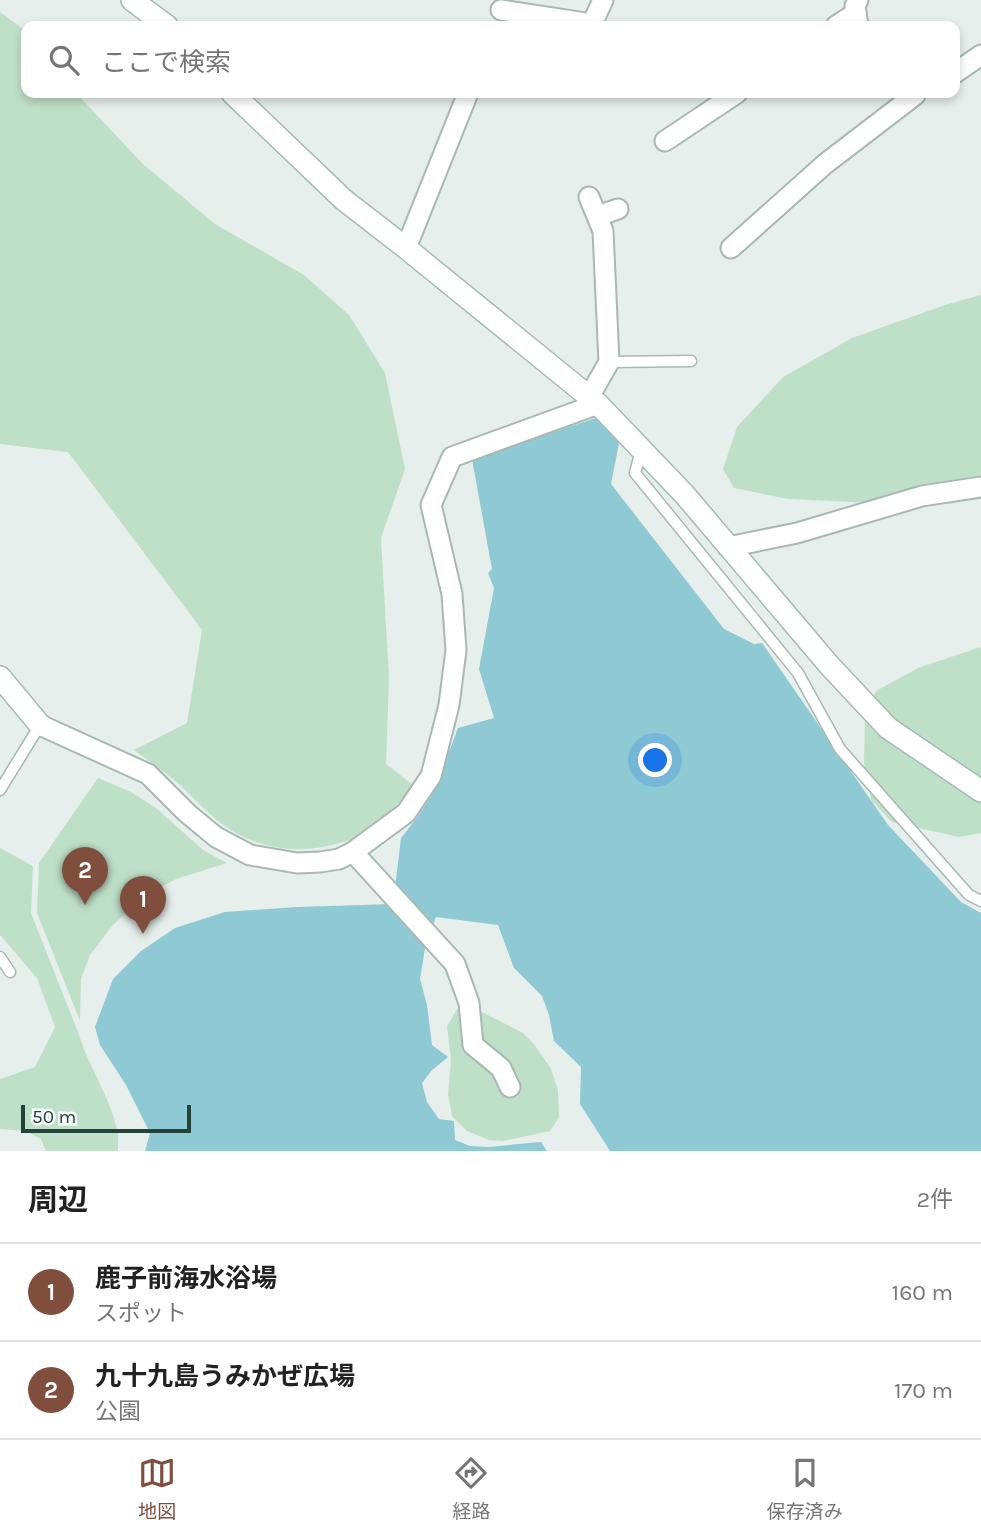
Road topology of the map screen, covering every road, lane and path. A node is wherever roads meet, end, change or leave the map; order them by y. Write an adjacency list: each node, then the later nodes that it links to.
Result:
1 (132, 0): 4 (street)
2 (603, 0): 6 (street)
3 (500, 12): 5 (street)
4 (160, 21)
5 (569, 21)
6 (593, 21)
7 (981, 55): 8 (street)
8 (960, 70)
9 (237, 98): 17 (street)
10 (466, 98): 17 (street)
11 (730, 98): 13 (street)
12 (906, 98): 18 (street)
13 (665, 141)
14 (589, 197): 16 (street)
15 (618, 209): 16 (street)
16 (597, 216): 20 (street)
17 (406, 248): 21 (street)
18 (731, 248)
19 (691, 361): 20 (lane)
20 (610, 362): 21 (street)
21 (594, 401): 22 (street); 29 (street)
22 (641, 450): 24 (street); 30 (lane)
23 (981, 487): 24 (street)
24 (728, 547): 28 (street)
25 (0, 677): 26 (street)
26 (40, 725): 27 (lane); 29 (street)
27 (0, 790)
28 (981, 792)
29 (353, 852): 33 (street)
30 (981, 901)
31 (0, 957): 32 (lane)
32 (10, 972)
33 (510, 1087)

